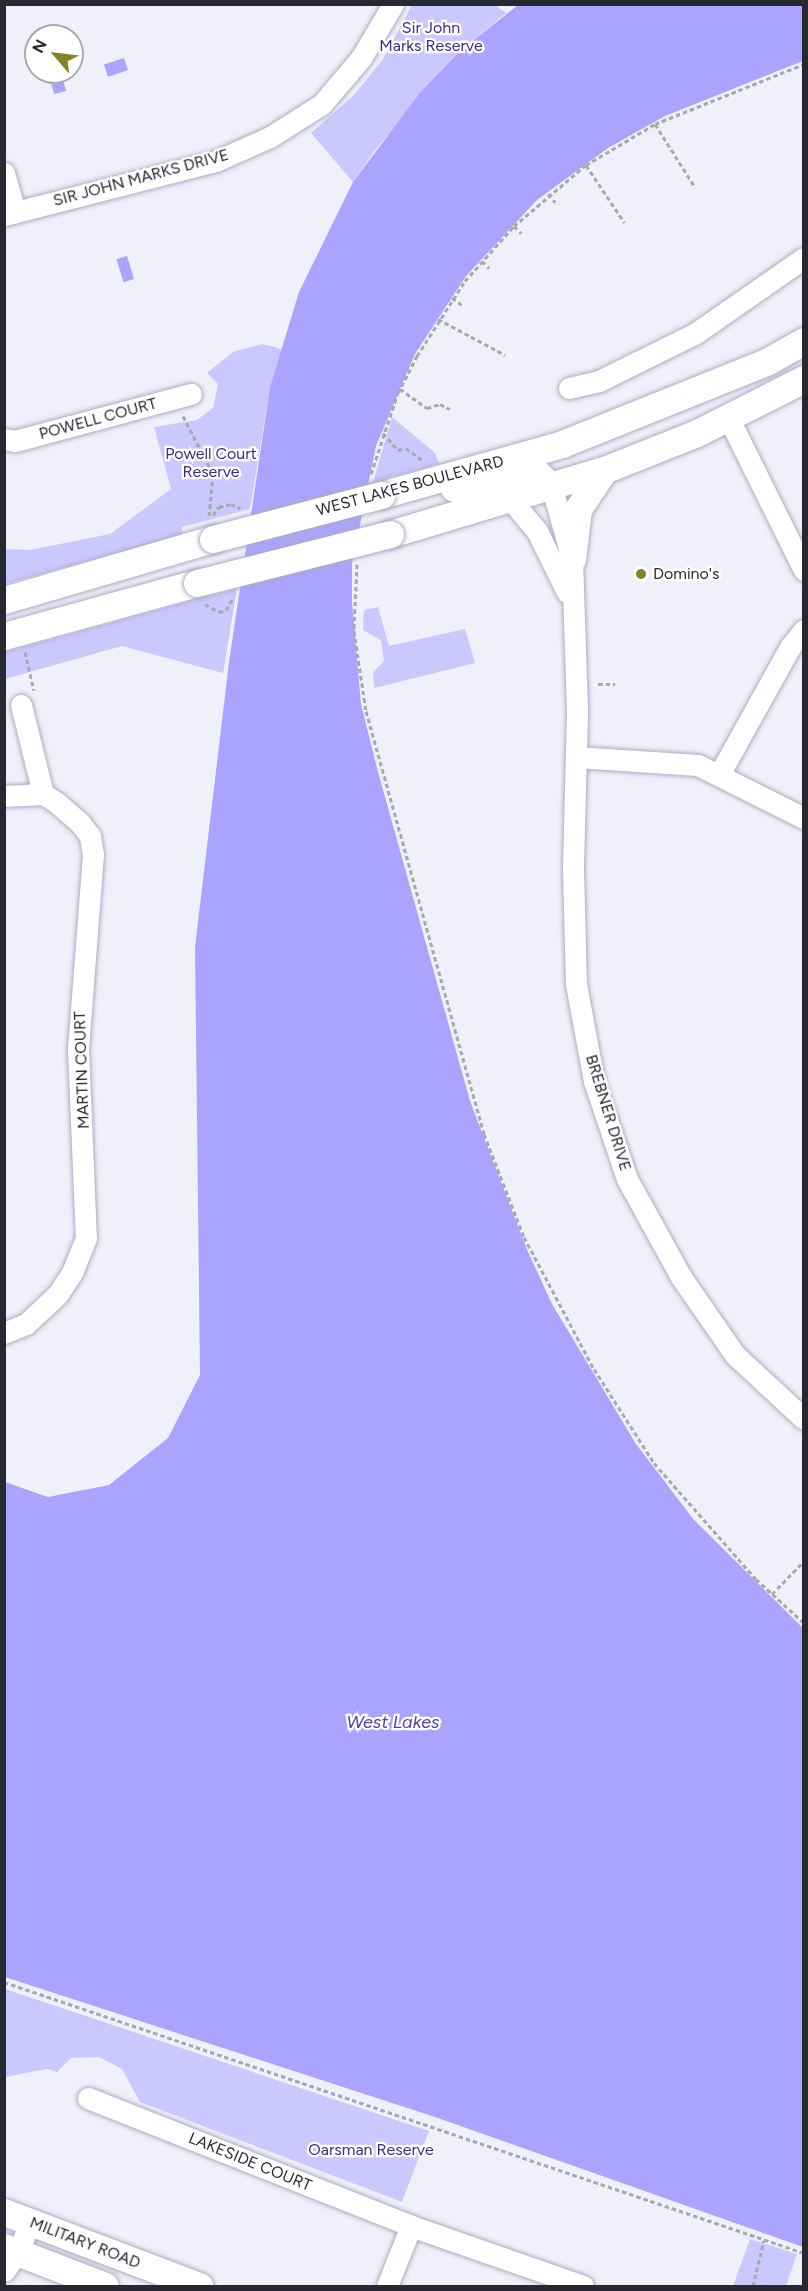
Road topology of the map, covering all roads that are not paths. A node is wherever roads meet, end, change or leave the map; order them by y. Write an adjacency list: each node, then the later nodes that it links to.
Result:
1 (393, 4): 3 (street, SIR JOHN MARKS DRIVE)
2 (4, 173): 3 (street)
3 (10, 213)
4 (804, 258): 7 (street)
5 (804, 341): 12 (main road, WEST LAKES BOULEVARD)
6 (804, 380): 9 (main road)
7 (570, 388)
8 (185, 395): 10 (street, POWELL COURT)
9 (728, 417): 11 (main road); 16 (street)
10 (4, 439)
11 (604, 470): 13 (main road); 15 (main road)
12 (424, 473): 13 (main road); 17 (main road, WEST LAKES BOULEVARD, bridge)
13 (552, 488): 14 (main road); 15 (street, BREBNER DRIVE)
14 (511, 500): 18 (street, BREBNER DRIVE); 20 (main road, bridge)
15 (572, 559): 18 (street, BREBNER DRIVE)
16 (802, 563)
17 (4, 600)
18 (572, 604): 22 (street, BREBNER DRIVE)
19 (804, 630): 23 (street)
20 (14, 642)
21 (22, 709): 24 (street)
22 (576, 757): 23 (street); 28 (street, BREBNER DRIVE)
23 (720, 774): 26 (street)
24 (43, 794): 25 (street); 27 (street, MARTIN COURT)
25 (4, 796)
26 (804, 818)
27 (4, 1333)
28 (804, 1419)
29 (88, 2098): 32 (street, LAKESIDE COURT)
30 (4, 2212): 31 (main road, MILITARY ROAD)
31 (30, 2222): 33 (street); 35 (main road, MILITARY ROAD)
32 (411, 2226): 36 (street); 37 (street, LAKESIDE COURT)
33 (9, 2257): 34 (main road, MILITARY ROAD)
34 (105, 2286)
35 (199, 2286)
36 (387, 2286)
37 (583, 2286)

